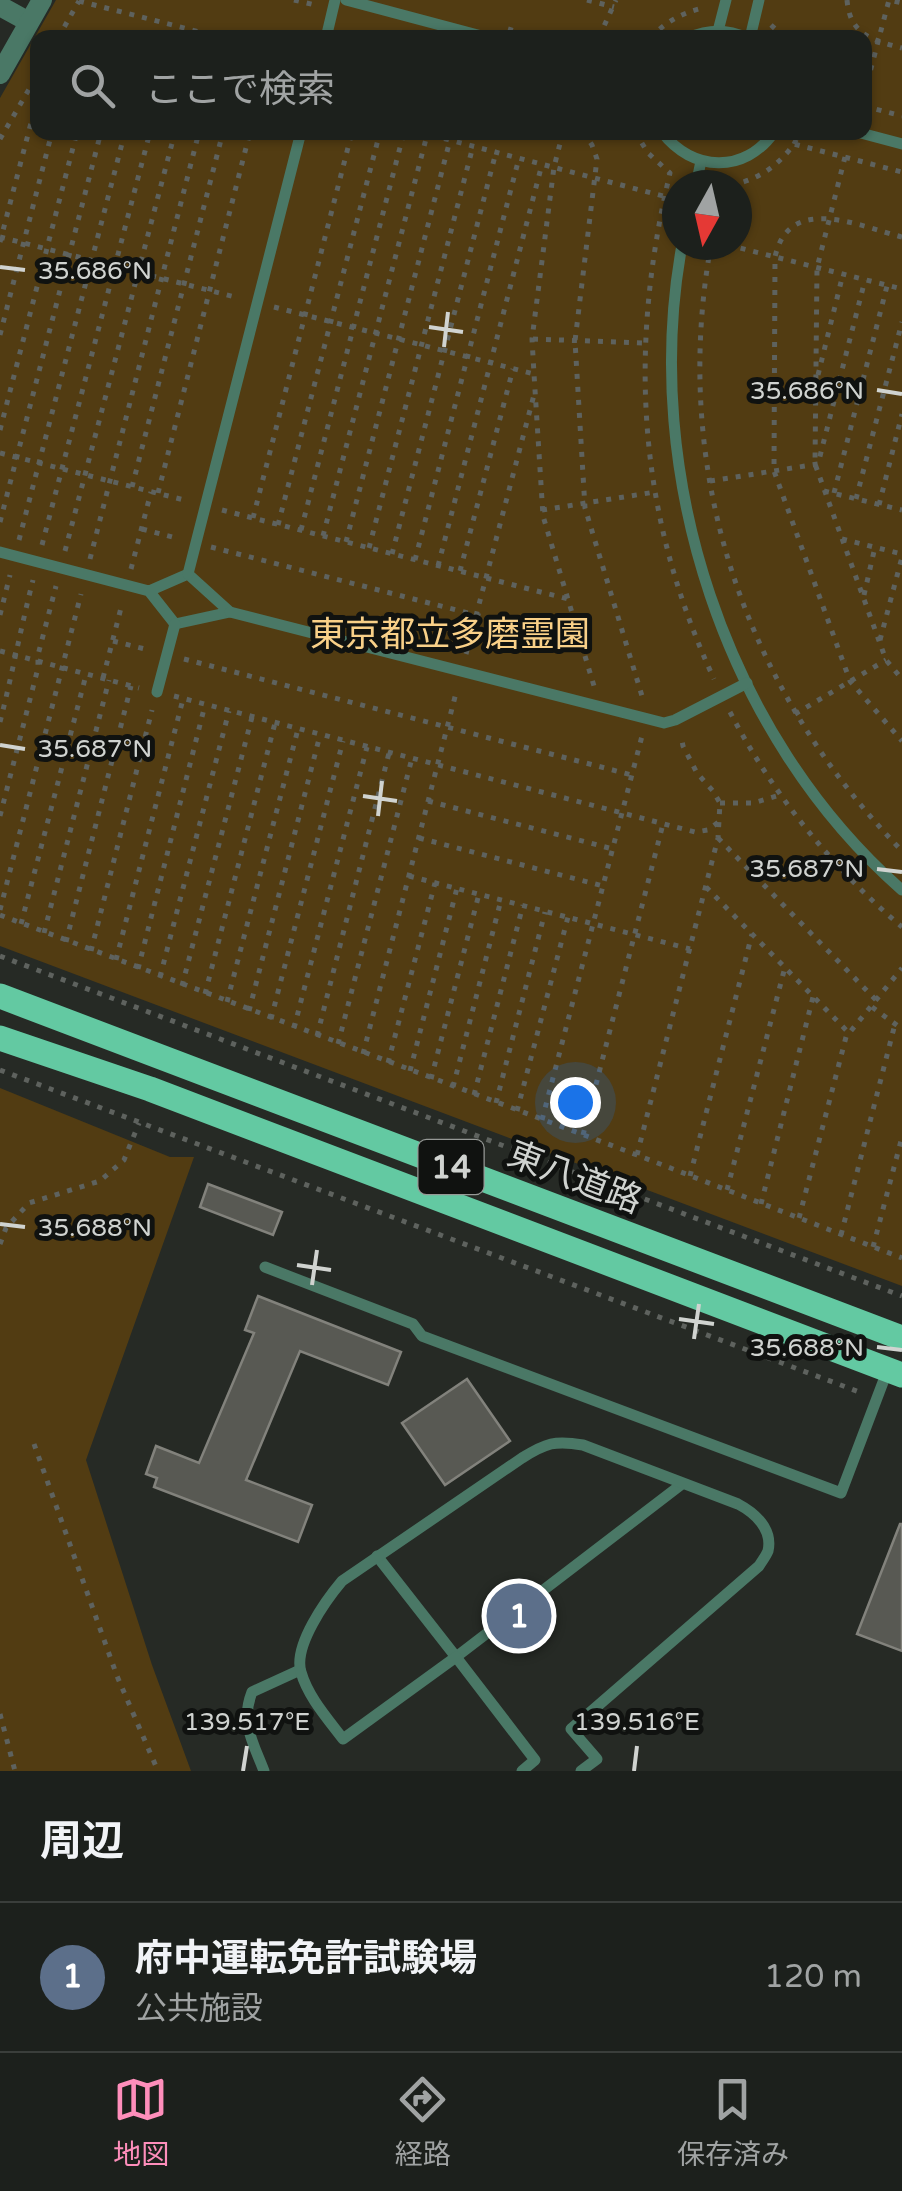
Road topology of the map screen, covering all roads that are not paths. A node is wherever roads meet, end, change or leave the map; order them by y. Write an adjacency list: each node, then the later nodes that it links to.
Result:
1 (42, 0): 7 (street)
2 (336, 0): 8 (lane)
3 (346, 0): 9 (lane)
4 (726, 0): 10 (lane)
5 (760, 0): 11 (lane)
6 (0, 6): 7 (street)
7 (30, 22): 12 (street)
8 (328, 30)
9 (459, 30)
10 (718, 30)
11 (751, 30)
12 (0, 74)
13 (872, 136): 17 (lane)
14 (299, 140): 22 (lane)
15 (668, 140): 18 (lane)
16 (767, 140): 18 (lane)
17 (902, 144)
18 (702, 161): 19 (lane)
19 (700, 170)
20 (680, 260): 26 (lane)
21 (0, 552): 23 (lane)
22 (188, 574): 23 (lane); 24 (lane)
23 (148, 590): 25 (lane)
24 (230, 612): 25 (lane); 26 (lane)
25 (175, 624): 27 (lane)
26 (747, 683): 28 (lane)
27 (157, 692)
28 (902, 890)
29 (0, 996): 32 (main road, 東八道路 / 14)
30 (0, 1038): 33 (main road, 東八道路 / 14)
31 (265, 1267): 33 (lane)
32 (902, 1338)
33 (895, 1372)
34 (682, 1484): 35 (lane); 36 (lane); 40 (lane)
35 (376, 1556): 36 (lane); 37 (lane)
36 (456, 1658): 37 (lane); 39 (lane)
37 (300, 1670): 38 (lane)
38 (264, 1771)
39 (522, 1771)
40 (581, 1771)

